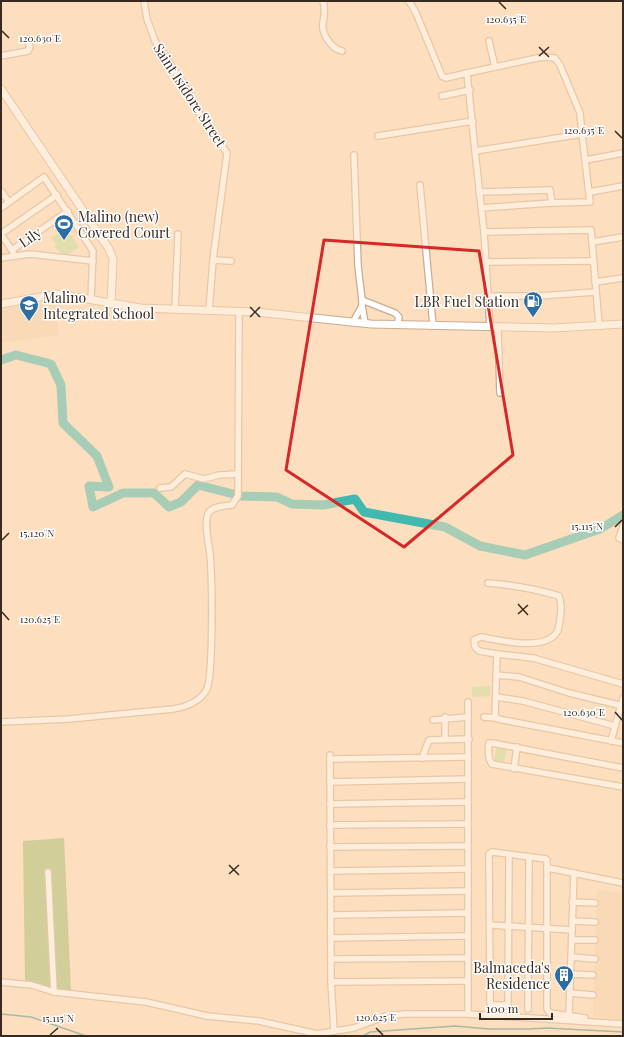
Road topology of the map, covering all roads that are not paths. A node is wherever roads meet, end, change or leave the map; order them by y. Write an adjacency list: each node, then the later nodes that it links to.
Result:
1 (144, 1): 38 (street, Saint Isidore Street)
2 (323, 1): 6 (street)
3 (409, 1): 9 (street)
4 (27, 40): 7 (street)
5 (489, 41): 8 (street)
6 (342, 51)
7 (1, 56)
8 (495, 68): 9 (street); 14 (street)
9 (467, 73): 11 (street)
10 (1, 89): 50 (street)
11 (470, 90): 12 (street); 13 (street)
12 (442, 96)
13 (473, 121): 15 (street); 16 (street)
14 (582, 134): 16 (street); 19 (street)
15 (378, 136)
16 (475, 151): 23 (street)
17 (623, 153): 19 (street)
18 (354, 155): 48 (street)
19 (586, 160): 24 (street)
20 (420, 185): 59 (street)
21 (623, 186): 24 (street)
22 (1, 191): 26 (street)
23 (479, 192): 27 (street); 29 (street)
24 (590, 192): 27 (street)
25 (57, 195): 26 (street); 30 (street); 32 (street)
26 (9, 202): 28 (street)
27 (552, 203): 29 (street)
28 (1, 208)
29 (481, 208): 31 (street)
30 (68, 211): 36 (street, Lily); 39 (street)
31 (484, 232): 35 (street); 42 (street)
32 (1, 234): 36 (street)
33 (178, 234): 52 (street)
34 (623, 237): 35 (street)
35 (592, 242): 40 (street)
36 (13, 252): 37 (street); 39 (street)
37 (1, 258)
38 (213, 260): 41 (street); 53 (street, Saint Isidore Street)
39 (93, 261): 47 (street)
40 (593, 261): 42 (street); 44 (street)
41 (231, 262)
42 (486, 262): 46 (street)
43 (623, 278): 44 (street)
44 (596, 282): 45 (street)
45 (596, 292): 46 (street); 60 (street)
46 (489, 296): 61 (street)
47 (90, 300): 49 (street); 50 (street)
48 (362, 300): 51 (street); 58 (street)
49 (1, 304)
50 (111, 304): 52 (street)
51 (362, 306): 55 (street); 56 (street)
52 (175, 309): 53 (street)
53 (209, 310): 54 (street)
54 (239, 312): 55 (street); 64 (street)
55 (353, 322): 56 (street)
56 (366, 323): 58 (street)
57 (623, 324): 60 (street)
58 (397, 325): 59 (street)
59 (433, 326): 61 (street)
60 (599, 326): 62 (street)
61 (490, 327): 62 (street)
62 (498, 327): 63 (street)
63 (500, 393)
64 (238, 474): 65 (street); 81 (street)
65 (160, 488)
66 (623, 526): 67 (street)
67 (623, 540)
68 (488, 583): 69 (street)
69 (497, 654): 70 (street); 71 (street)
70 (496, 675): 72 (street); 75 (street)
71 (623, 684)
72 (496, 697): 79 (street); 82 (street)
73 (623, 698): 75 (street)
74 (468, 702): 77 (street)
75 (621, 706): 82 (street)
76 (445, 717): 77 (street); 80 (street); 83 (street)
77 (468, 717): 84 (street)
78 (484, 717): 79 (street)
79 (496, 718): 85 (street)
80 (432, 720)
81 (1, 722)
82 (615, 726): 85 (street)
83 (445, 739): 84 (street); 89 (street)
84 (469, 739): 88 (street)
85 (611, 741): 86 (street)
86 (623, 743)
87 (517, 748): 90 (street); 91 (street); 91 (street)
88 (468, 757): 89 (street); 92 (street)
89 (422, 758): 93 (street)
90 (623, 768)
91 (514, 769): 94 (street)
92 (468, 779): 93 (street); 95 (street)
93 (330, 782): 96 (street)
94 (623, 787)
95 (468, 802): 96 (street); 97 (street)
96 (330, 804): 98 (street)
97 (468, 824): 98 (street); 99 (street)
98 (330, 825): 100 (street)
99 (468, 846): 100 (street); 104 (street)
100 (330, 847): 105 (street)
101 (509, 854): 102 (street); 117 (street); 118 (street)
102 (529, 856): 103 (street); 119 (street)
103 (548, 868): 107 (street); 120 (street)
104 (468, 869): 105 (street); 109 (street)
105 (331, 871): 110 (street)
106 (48, 872): 135 (street)
107 (574, 873): 108 (street); 111 (street)
108 (623, 883)
109 (468, 891): 110 (street); 113 (street)
110 (331, 893): 114 (street)
111 (572, 902): 112 (street); 115 (street)
112 (595, 903)
113 (468, 913): 114 (street); 122 (street)
114 (331, 915): 123 (street)
115 (572, 921): 116 (street); 121 (street)
116 (595, 922)
117 (490, 925): 118 (street); 118 (street)
118 (509, 925): 119 (street)
119 (528, 927): 120 (street); 138 (street)
120 (548, 928): 121 (street); 140 (street)
121 (572, 930): 124 (street)
122 (467, 936): 123 (street); 127 (street)
123 (331, 938): 128 (street)
124 (572, 940): 125 (street); 126 (street)
125 (595, 940)
126 (572, 957): 129 (street); 130 (street)
127 (467, 958): 128 (street); 132 (street)
128 (331, 959): 134 (street)
129 (594, 959)
130 (571, 974): 131 (street); 136 (street)
131 (594, 975)
132 (467, 981): 134 (street); 139 (street)
133 (1, 982): 135 (street)
134 (331, 982): 143 (street)
135 (54, 992): 143 (street)
136 (570, 993): 137 (street); 140 (street)
137 (593, 995)
138 (528, 1009)
139 (468, 1014): 142 (street); 143 (street)
140 (569, 1014): 141 (street)
141 (585, 1018)
142 (623, 1024)
143 (334, 1030)

